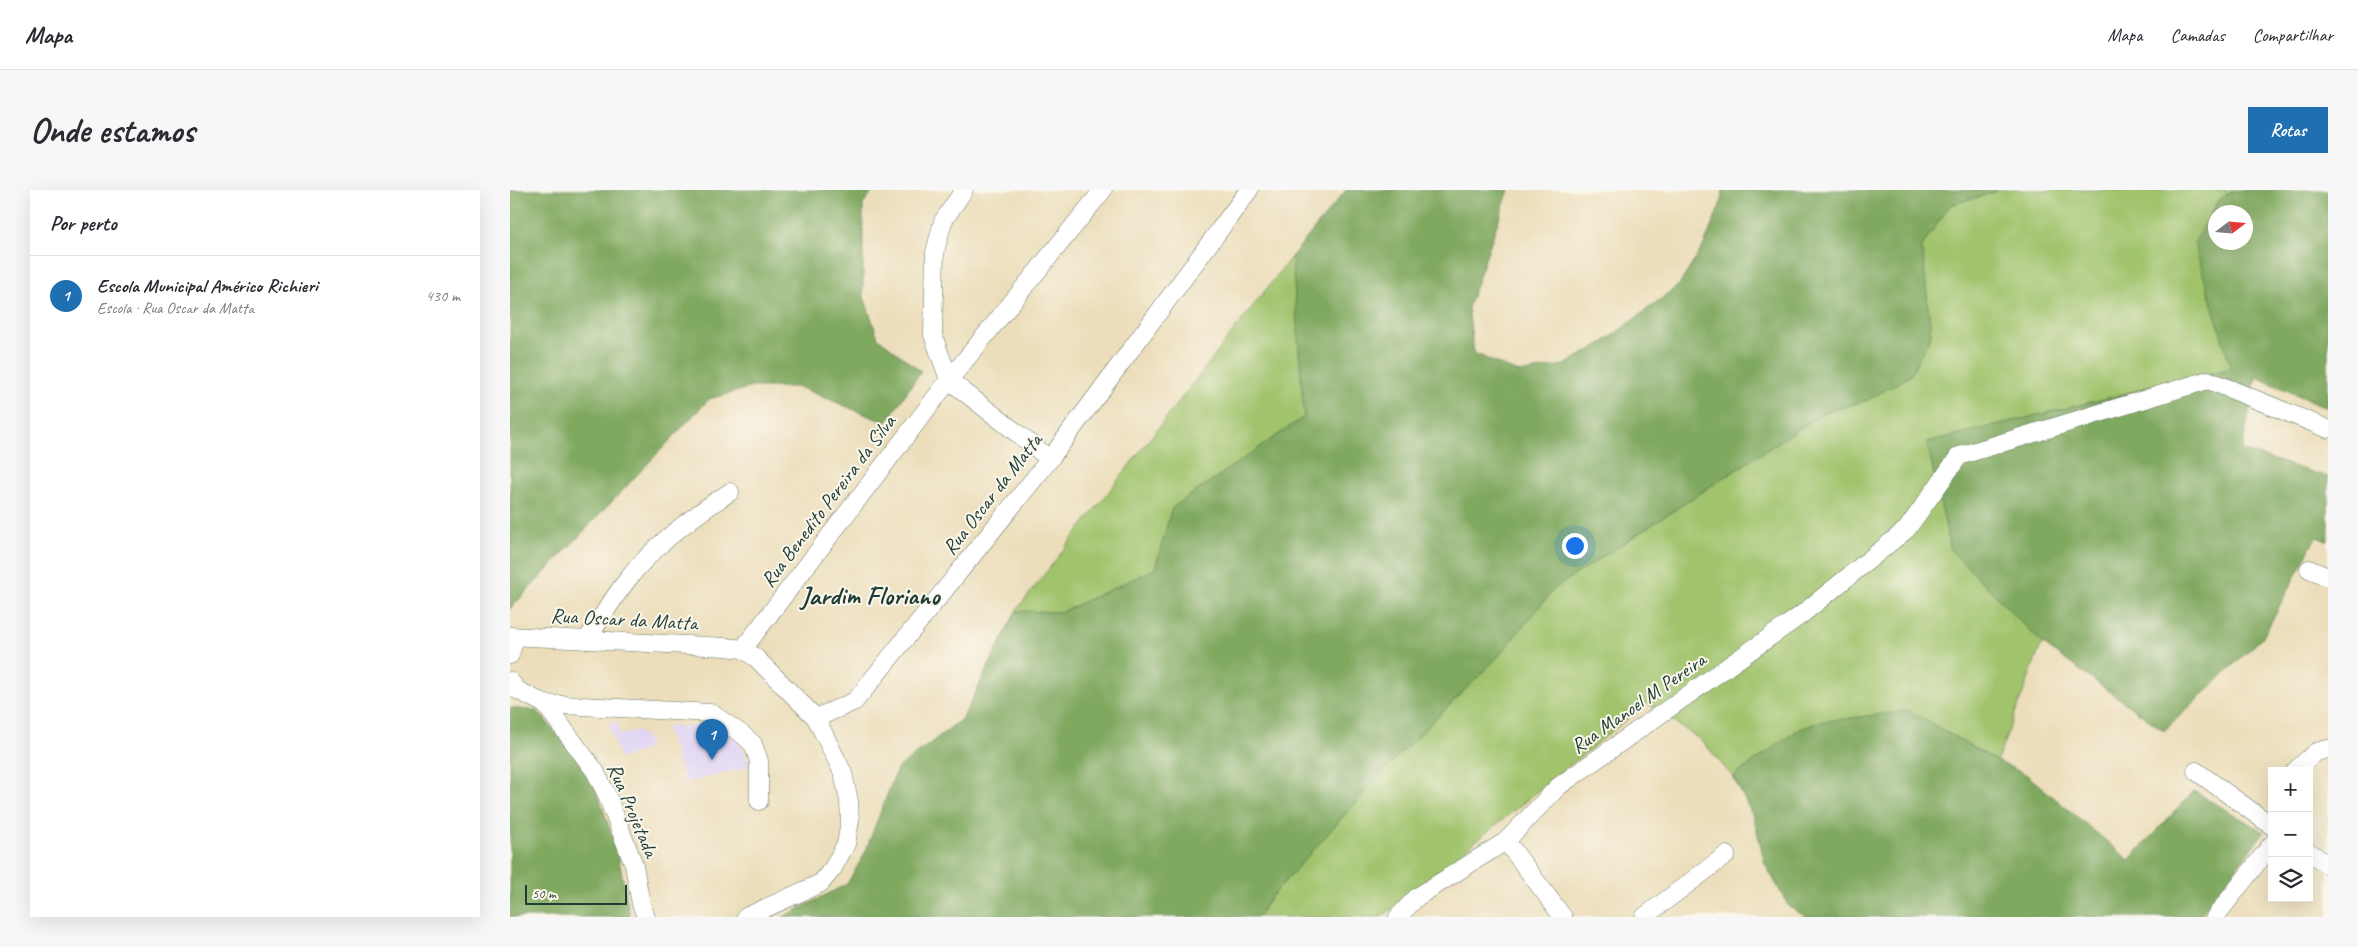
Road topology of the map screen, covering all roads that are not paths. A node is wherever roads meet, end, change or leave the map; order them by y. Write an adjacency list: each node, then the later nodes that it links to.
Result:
1 (964, 190): 4 (street)
2 (1103, 190): 4 (street, Rua Benedito Pereira da Silva)
3 (1247, 190): 6 (street, Rua Oscar da Matta)
4 (949, 380): 6 (street); 12 (street, Rua Benedito Pereira da Silva)
5 (2328, 429): 22 (street, Rua Manoel M Pereira)
6 (1050, 459): 16 (street, Rua Oscar da Matta)
7 (730, 492): 11 (street)
8 (2309, 569): 9 (street)
9 (2328, 576)
10 (512, 636): 11 (street, Rua Oscar da Matta); 13 (street, Rua Oscar da Matta)
11 (588, 640): 12 (street, Rua Oscar da Matta)
12 (743, 649): 16 (street)
13 (510, 655)
14 (510, 681): 15 (street)
15 (545, 704): 20 (street); 28 (street, Rua Projetada)
16 (816, 718): 27 (street)
17 (2328, 749): 18 (street)
18 (2299, 767)
19 (2196, 771): 21 (street)
20 (759, 801)
21 (2268, 823)
22 (1506, 841): 29 (street, Rua Manoel M Pereira); 30 (street)
23 (2268, 849): 32 (street)
24 (1726, 855): 31 (street)
25 (2313, 855): 26 (street)
26 (2328, 865)
27 (750, 915)
28 (646, 917)
29 (1398, 917)
30 (1564, 917)
31 (1644, 917)
32 (2215, 917)

